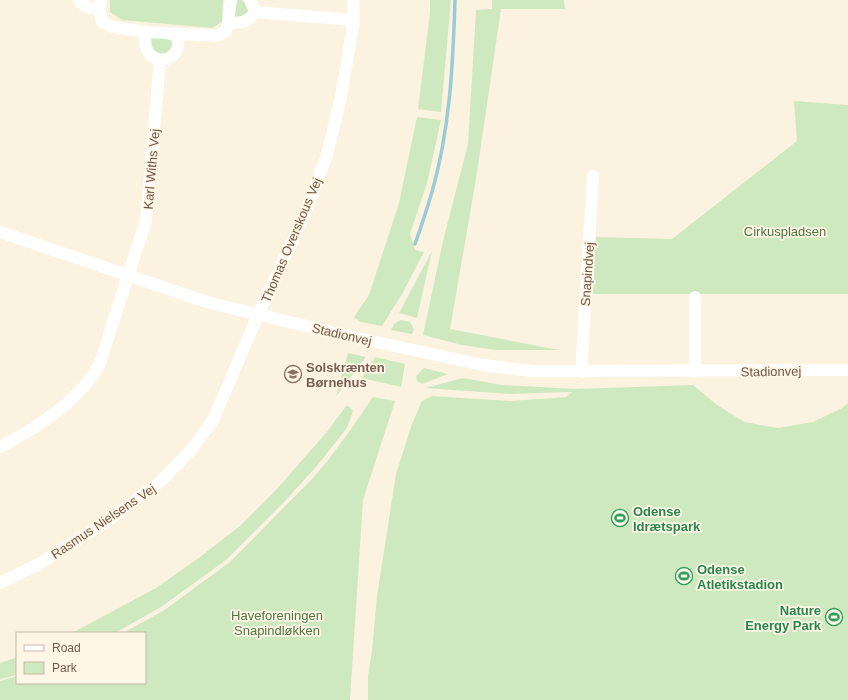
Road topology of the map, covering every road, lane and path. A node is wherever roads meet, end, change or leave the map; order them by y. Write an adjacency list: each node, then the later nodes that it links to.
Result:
1 (79, 0): 5 (street)
2 (231, 0): 8 (street)
3 (250, 0): 6 (street)
4 (353, 0): 7 (street, Thomas Overskous Vej)
5 (100, 5): 9 (street)
6 (256, 12): 7 (street); 8 (street)
7 (354, 20): 16 (street, Thomas Overskous Vej)
8 (228, 23): 10 (street)
9 (146, 32): 10 (street); 11 (street)
10 (179, 34): 11 (street)
11 (160, 60): 14 (street, Karl Withs Vej)
12 (593, 176): 18 (street, Snapindvej)
13 (0, 232): 14 (street, Stadionvej)
14 (128, 276): 16 (street, Stadionvej); 20 (street, Karl Withs Vej)
15 (695, 297): 19 (street)
16 (258, 315): 18 (street, Stadionvej); 21 (street, Rasmus Nielsens Vej)
17 (848, 370): 19 (street, Stadionvej)
18 (582, 372): 19 (street, Stadionvej)
19 (695, 372)
20 (0, 447)
21 (0, 583)

